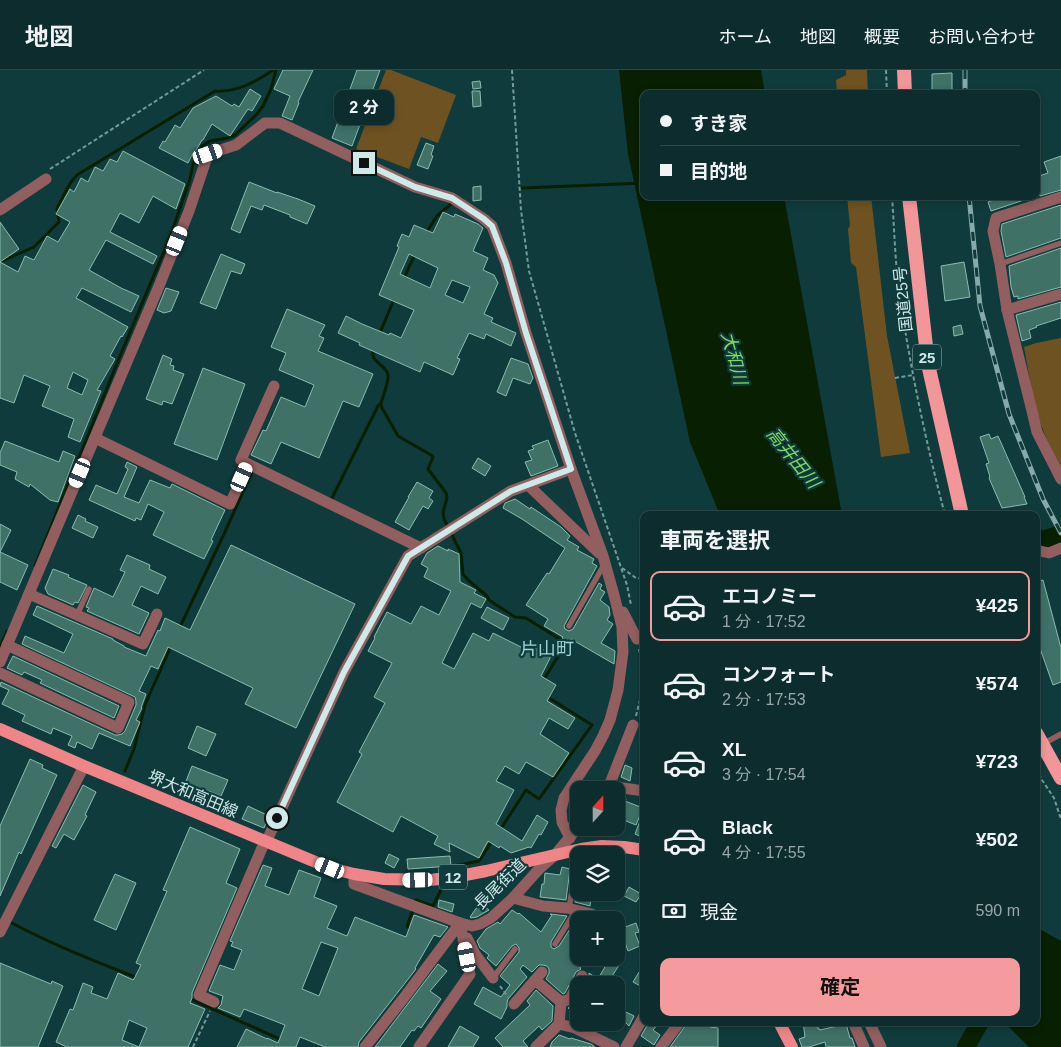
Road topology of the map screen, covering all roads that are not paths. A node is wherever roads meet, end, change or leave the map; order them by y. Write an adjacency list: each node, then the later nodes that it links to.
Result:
1 (904, 70): 2 (highway)
2 (905, 90)
3 (47, 175): 6 (street)
4 (1061, 197): 8 (street)
5 (909, 200): 17 (highway, 国道25号 / 25)
6 (0, 210)
7 (1061, 243): 8 (lane)
8 (1000, 264): 10 (street)
9 (1061, 294): 10 (street)
10 (1007, 310): 15 (street)
11 (274, 386): 13 (street)
12 (95, 438): 13 (street); 14 (street); 23 (street)
13 (248, 464): 18 (street)
14 (571, 469): 16 (street); 21 (street)
15 (1061, 479)
16 (528, 485): 18 (street); 21 (street)
17 (961, 511)
18 (421, 548): 43 (street)
19 (1061, 548): 20 (street)
20 (1040, 551)
21 (604, 559): 24 (street); 27 (lane)
22 (89, 589): 26 (lane)
23 (29, 594): 26 (street); 29 (street)
24 (614, 594): 28 (street); 42 (street)
25 (157, 614): 26 (street)
26 (77, 615)
27 (569, 626)
28 (637, 639)
29 (7, 645): 30 (street); 31 (street)
30 (0, 662)
31 (0, 673)
32 (633, 726): 39 (street)
33 (0, 729): 37 (main road, 堺大和高田線 / 12)
34 (1061, 734): 35 (lane)
35 (1040, 739)
36 (1040, 741): 38 (highway)
37 (84, 766): 43 (main road, 堺大和高田線 / 12); 52 (street)
38 (1061, 778)
39 (611, 781)
40 (625, 789): 41 (street)
41 (640, 791)
42 (570, 838): 45 (street, 長尾街道)
43 (265, 841): 46 (main road, 堺大和高田線 / 12); 58 (street)
44 (640, 849): 45 (main road, 堺大和高田線 / 12)
45 (555, 855): 46 (main road, 堺大和高田線 / 12); 47 (street, 長尾街道)
46 (354, 874): 51 (street, 長尾街道)
47 (512, 898): 49 (street); 51 (street, 長尾街道)
48 (573, 901): 49 (lane)
49 (573, 909): 50 (street); 53 (lane)
50 (578, 911)
51 (460, 923): 55 (street); 66 (street); 67 (street)
52 (0, 932)
53 (555, 944)
54 (515, 949): 55 (lane)
55 (493, 978)
56 (570, 999): 57 (street)
57 (561, 1002): 59 (street); 61 (street)
58 (212, 1006)
59 (516, 1008)
60 (640, 1023): 70 (street)
61 (560, 1024): 68 (street); 69 (street)
62 (677, 1026): 71 (street)
63 (781, 1026): 72 (main road)
64 (855, 1026): 73 (street)
65 (871, 1026): 74 (street)
66 (365, 1047)
67 (419, 1047)
68 (536, 1047)
69 (614, 1047)
70 (626, 1047)
71 (661, 1047)
72 (792, 1047)
73 (864, 1047)
74 (881, 1047)

